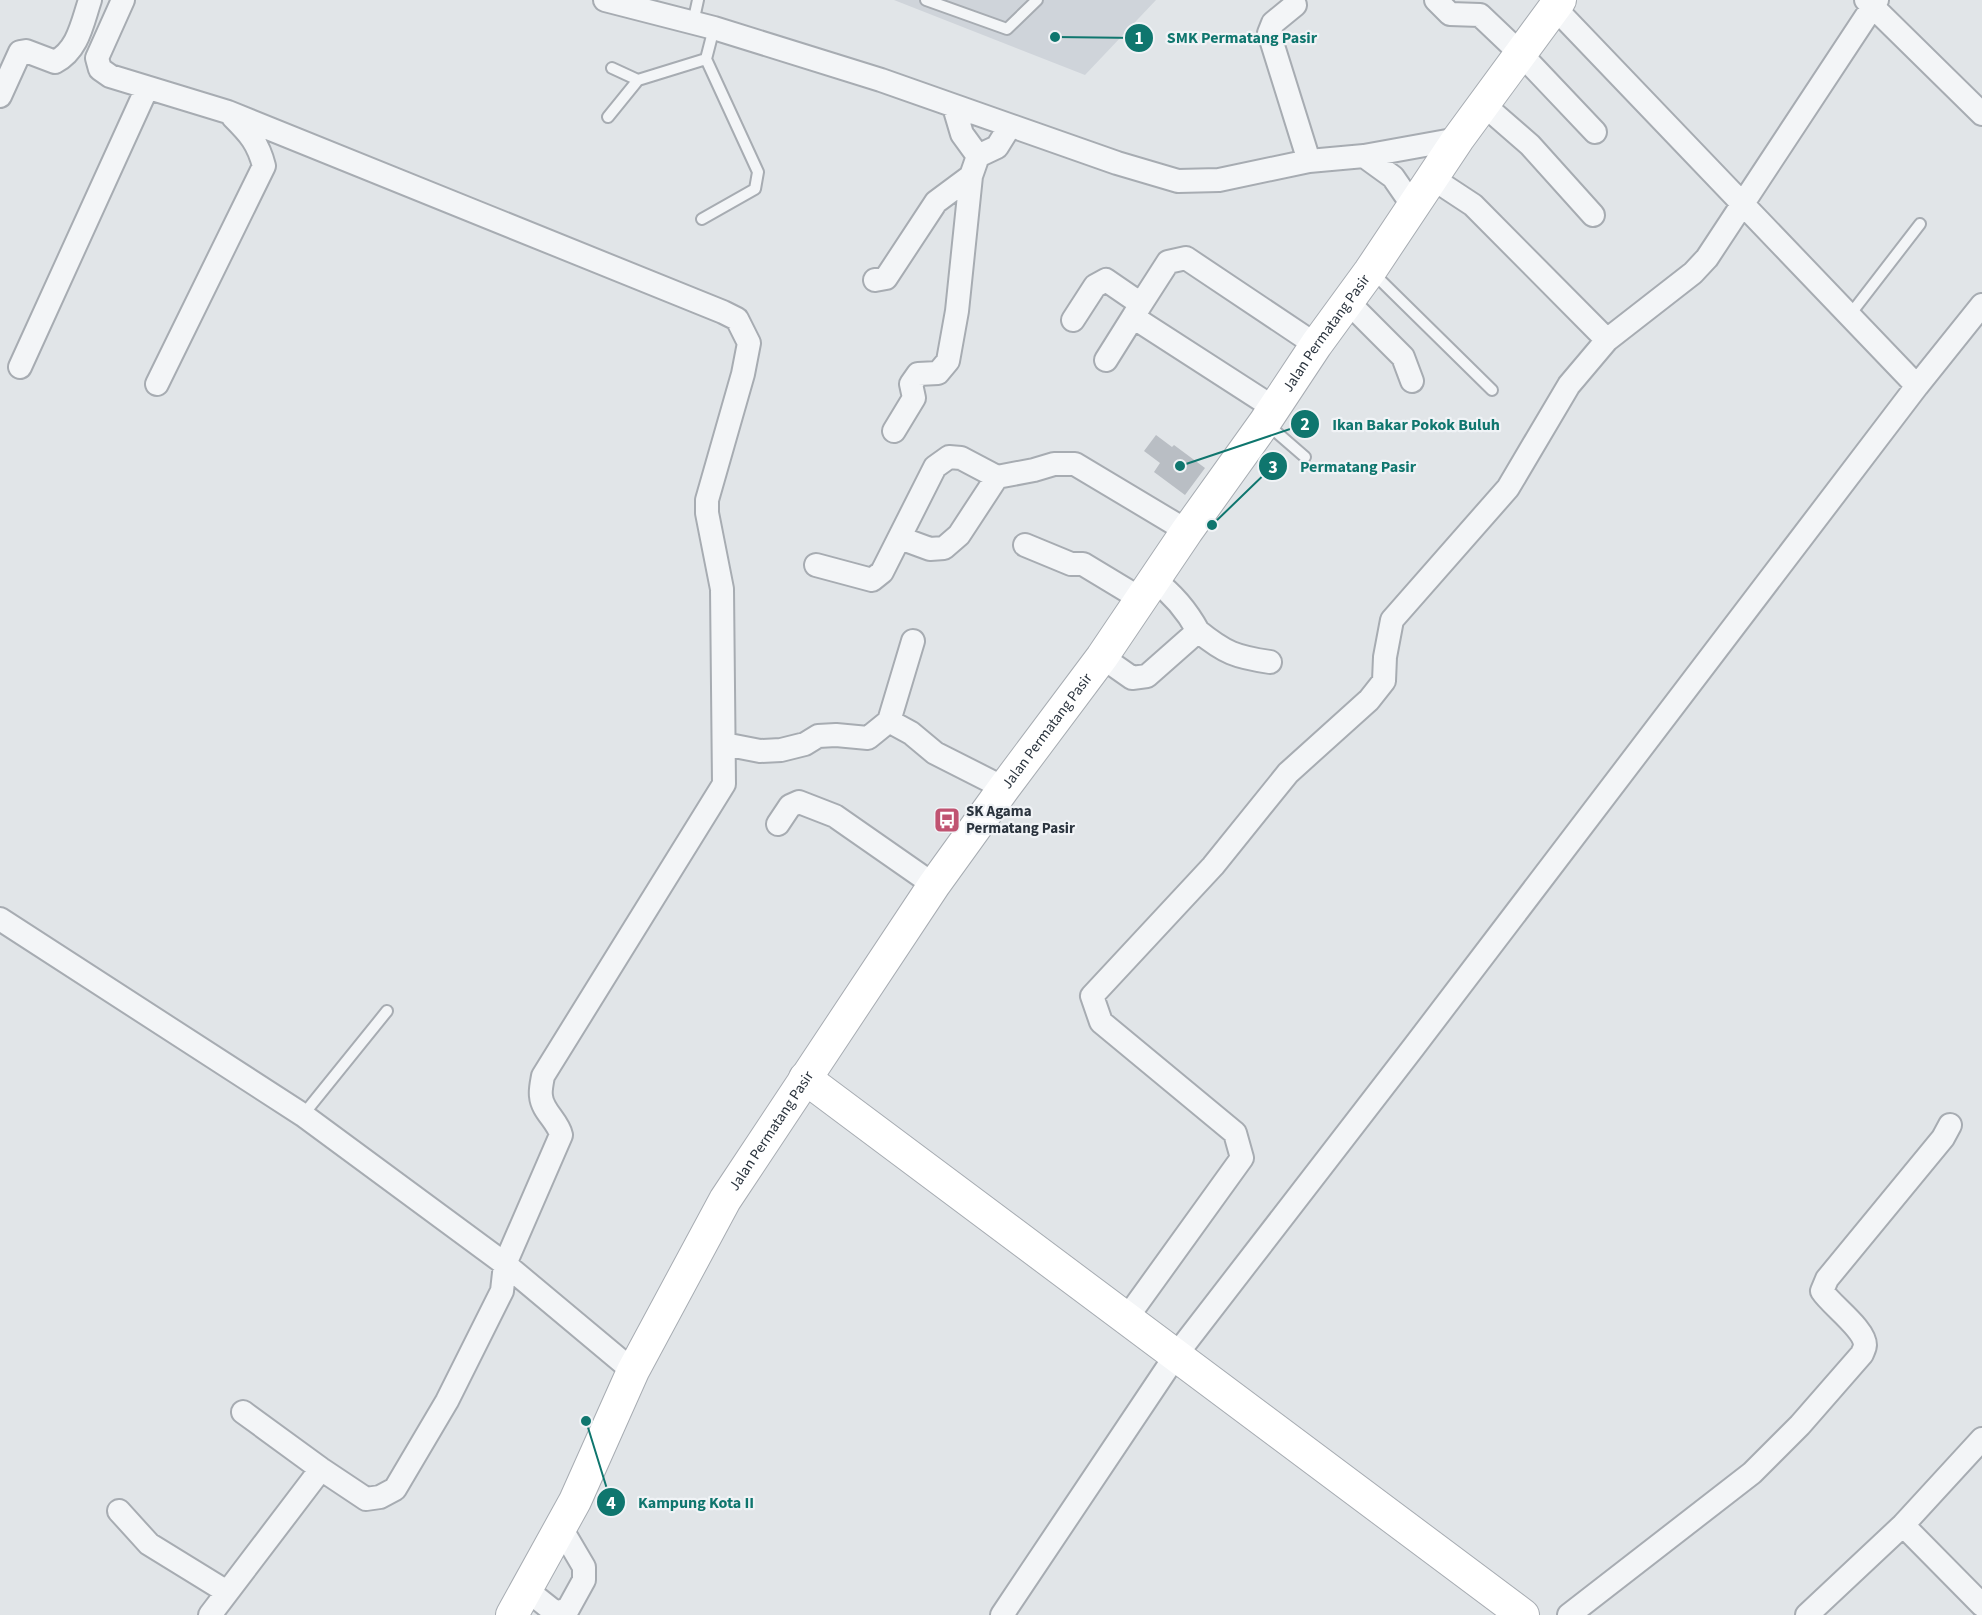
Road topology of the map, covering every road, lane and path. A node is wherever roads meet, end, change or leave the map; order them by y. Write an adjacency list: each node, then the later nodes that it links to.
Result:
1 (90, 0): 18 (street)
2 (123, 0): 17 (street)
3 (605, 0): 12 (street)
4 (698, 0): 12 (lane)
5 (926, 0): 6 (lane)
6 (1037, 0)
7 (1436, 0): 11 (street)
8 (1872, 2): 22 (street); 31 (street)
9 (1557, 4): 13 (main road, Jalan Permatang Pasir); 31 (street)
10 (1295, 5): 28 (street)
11 (1487, 8): 13 (street)
12 (703, 25): 14 (lane); 20 (street)
13 (1521, 54): 19 (main road, Jalan Permatang Pasir); 25 (street)
14 (706, 58): 16 (lane); 34 (lane)
15 (612, 68): 16 (lane)
16 (638, 80): 23 (lane)
17 (147, 88): 21 (street); 46 (street)
18 (0, 96)
19 (1484, 105): 26 (main road, Jalan Permatang Pasir); 33 (street)
20 (954, 107): 24 (street); 29 (street)
21 (228, 112): 48 (street); 65 (street)
22 (1982, 114)
23 (608, 117)
24 (1010, 126): 28 (street); 29 (street)
25 (1595, 132)
26 (1458, 139): 27 (street); 30 (main road, Jalan Permatang Pasir)
27 (1364, 156): 28 (street); 32 (street)
28 (1309, 161)
29 (975, 166): 37 (street); 52 (street)
30 (1432, 178): 32 (main road, Jalan Permatang Pasir); 43 (street)
31 (1742, 203): 41 (street); 43 (street)
32 (1413, 206): 36 (main road, Jalan Permatang Pasir)
33 (1593, 215)
34 (702, 219)
35 (1920, 224): 41 (lane)
36 (1370, 271): 38 (main road, Jalan Permatang Pasir); 50 (lane)
37 (875, 280)
38 (1348, 302): 44 (main road, Jalan Permatang Pasir); 47 (street)
39 (1982, 305): 49 (street)
40 (1137, 310): 42 (street); 44 (street); 45 (street); 51 (street)
41 (1849, 316): 49 (street)
42 (1072, 320)
43 (1607, 340): 75 (street)
44 (1316, 345): 51 (main road, Jalan Permatang Pasir)
45 (1106, 360)
46 (20, 367)
47 (1412, 381)
48 (157, 384)
49 (1917, 386): 76 (street)
50 (1492, 390)
51 (1270, 415): 53 (lane); 55 (main road, Jalan Permatang Pasir)
52 (894, 431)
53 (1305, 457)
54 (998, 477): 55 (street); 56 (street); 56 (street)
55 (1187, 531): 59 (main road, Jalan Permatang Pasir)
56 (900, 538): 58 (street)
57 (1025, 545): 59 (street)
58 (816, 565)
59 (1148, 589): 60 (street); 62 (main road, Jalan Permatang Pasir)
60 (1198, 631): 62 (street); 63 (street)
61 (913, 641): 64 (street)
62 (1102, 657): 66 (main road, Jalan Permatang Pasir)
63 (1270, 662)
64 (889, 721): 65 (street); 66 (street)
65 (724, 744): 74 (street)
66 (1004, 788): 68 (main road, Jalan Permatang Pasir)
67 (778, 824): 68 (street)
68 (934, 885): 71 (main road, Jalan Permatang Pasir)
69 (0, 919): 72 (street)
70 (387, 1011): 72 (lane)
71 (805, 1078): 75 (main road); 77 (main road, Jalan Permatang Pasir)
72 (303, 1115): 74 (street)
73 (1950, 1125): 90 (street)
74 (505, 1264): 77 (street); 80 (street)
75 (1126, 1319): 76 (main road)
76 (1176, 1356): 88 (street); 89 (main road)
77 (633, 1371): 83 (main road, Jalan Permatang Pasir)
78 (243, 1412): 80 (street)
79 (1982, 1439): 82 (street)
80 (321, 1468): 84 (street)
81 (119, 1511): 84 (street)
82 (1903, 1525): 86 (street); 91 (street)
83 (561, 1527): 85 (main road, Jalan Permatang Pasir); 85 (street)
84 (227, 1592): 87 (street)
85 (519, 1603)
86 (1982, 1605)
87 (210, 1615)
88 (1002, 1615)
89 (1523, 1615)
90 (1569, 1615)
91 (1807, 1615)

